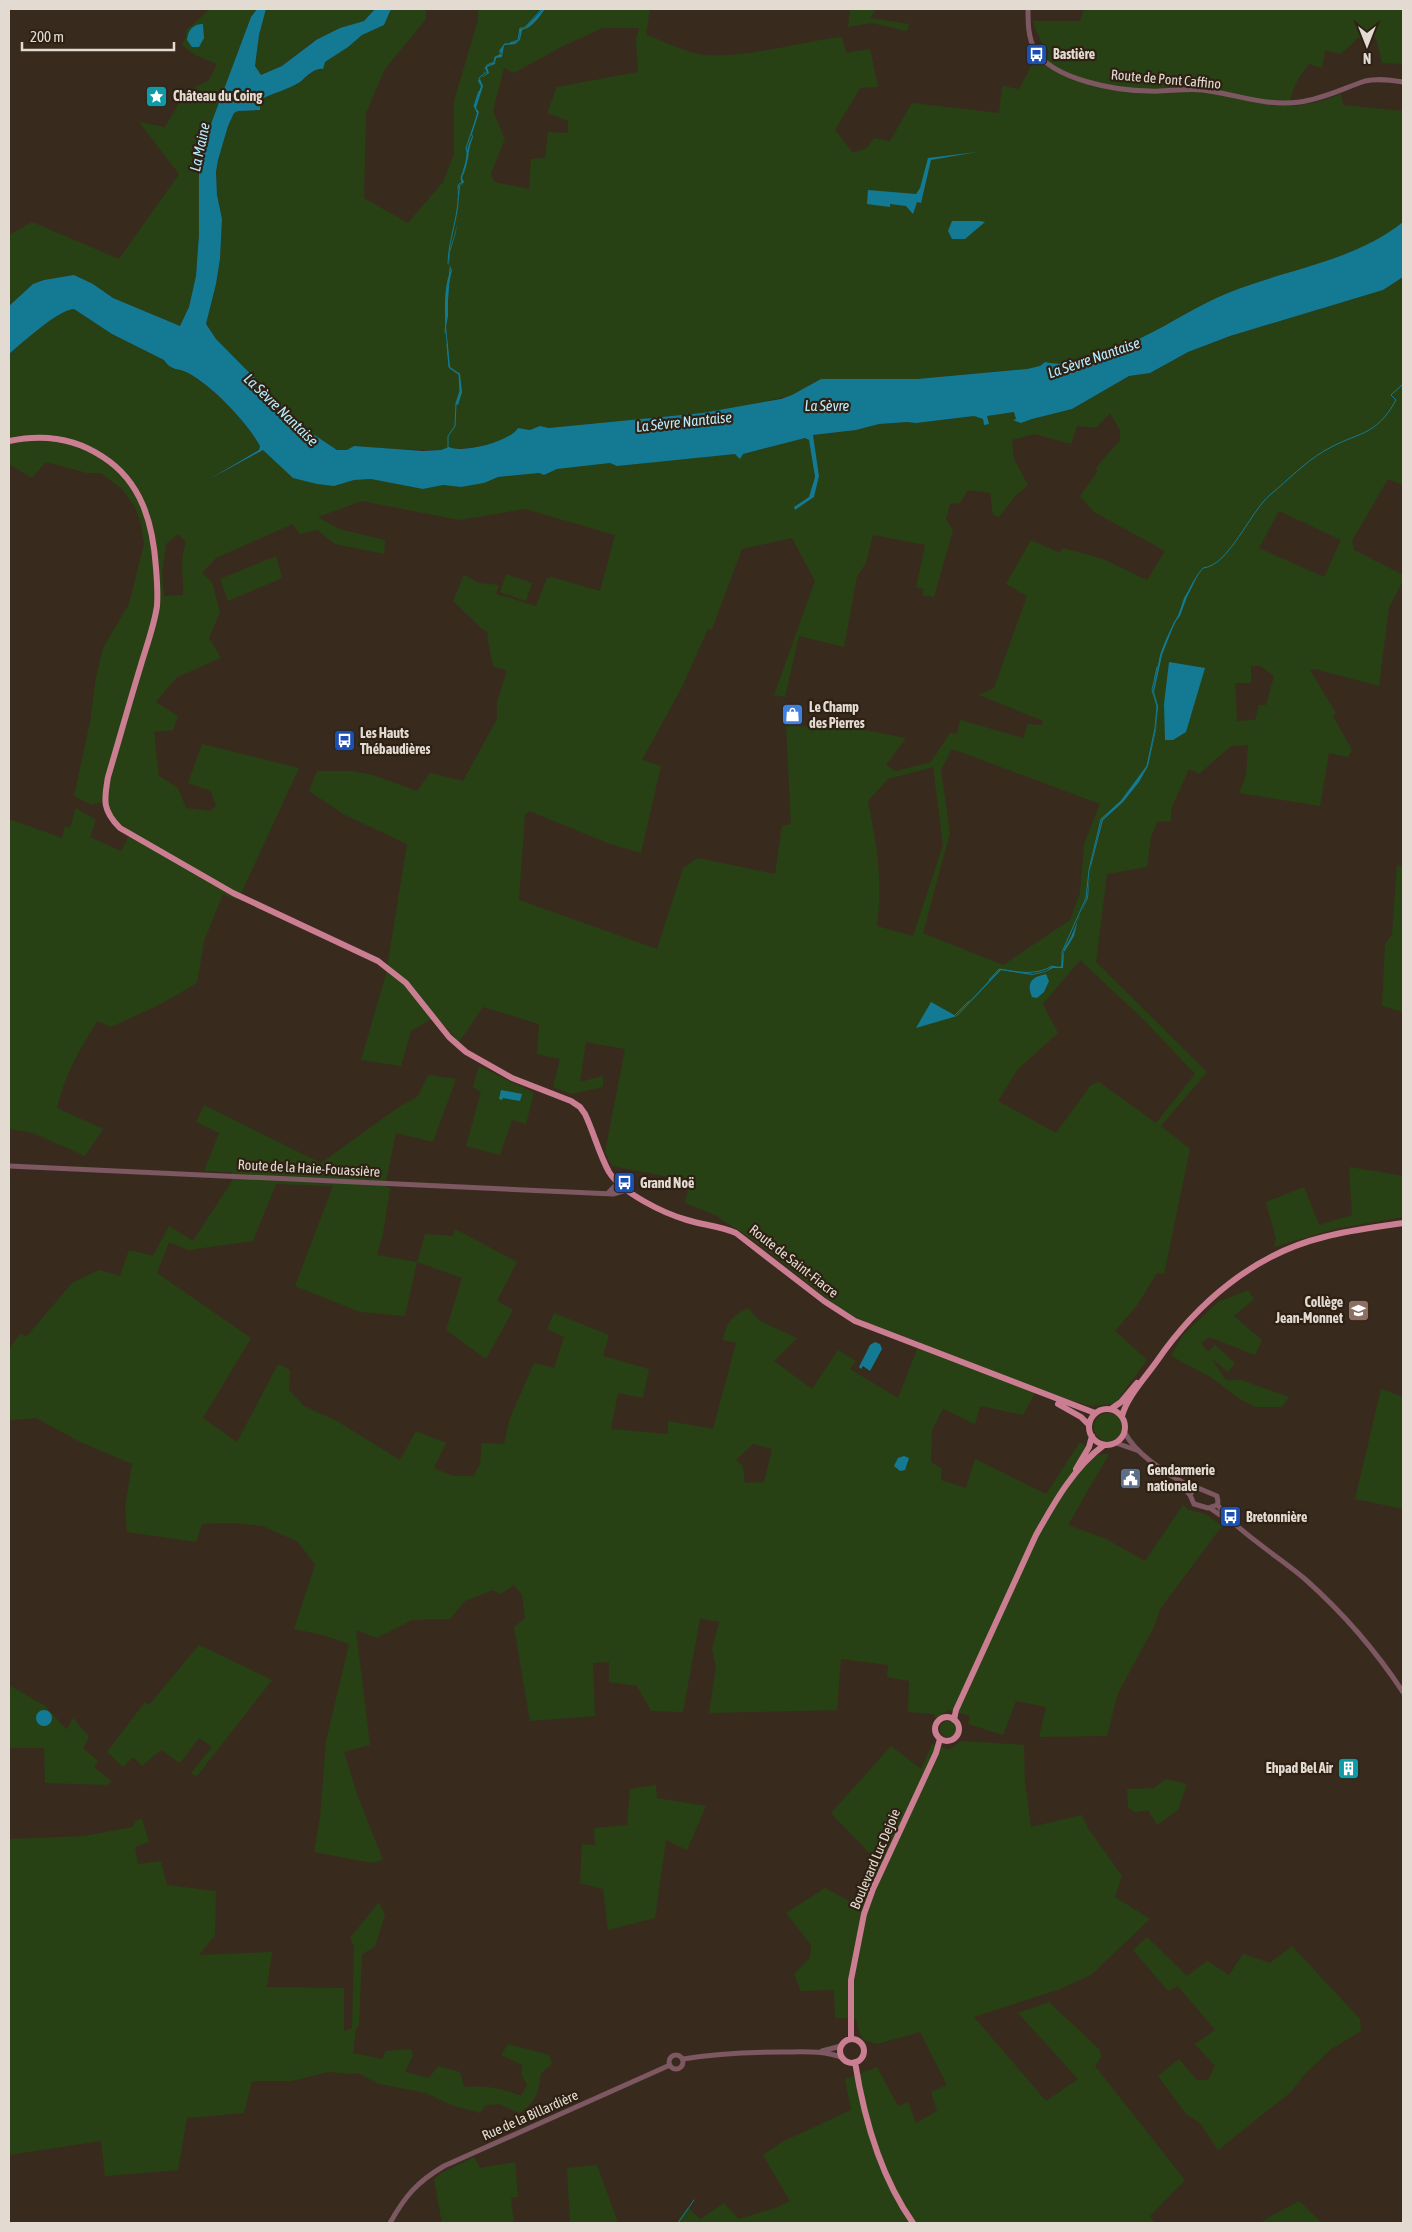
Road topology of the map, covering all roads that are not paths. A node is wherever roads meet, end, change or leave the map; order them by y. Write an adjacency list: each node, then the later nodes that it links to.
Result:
1 (1028, 9): 2 (street, Route de Pont Caffino)
2 (1403, 82)
3 (9, 441): 5 (main road, Route de Saint-Fiacre)
4 (9, 1166): 7 (street, Route de la Haie-Fouassière)
5 (618, 1183): 6 (main road, Route de Saint-Fiacre); 7 (street)
6 (626, 1190): 7 (street, Route de la Haie-Fouassière); 10 (main road, Route de Saint-Fiacre)
7 (608, 1193)
8 (1403, 1223): 9 (main road)
9 (1159, 1358): 11 (main road); 13 (main road)
10 (1040, 1394): 12 (main road, Route de Saint-Fiacre); 14 (main road, Route de Saint-Fiacre)
11 (1111, 1409): 12 (main road); 13 (main road)
12 (1095, 1413): 14 (main road)
13 (1122, 1416): 15 (main road)
14 (1089, 1425): 16 (main road)
15 (1125, 1432): 17 (main road); 19 (street)
16 (1092, 1436): 18 (main road); 21 (main road)
17 (1116, 1444): 18 (main road); 19 (street)
18 (1104, 1445): 21 (main road)
19 (1141, 1452): 20 (street)
20 (1178, 1480): 22 (street); 23 (street)
21 (1068, 1483): 28 (main road)
22 (1195, 1489): 23 (street); 24 (street)
23 (1190, 1496): 25 (street)
24 (1217, 1504): 25 (street); 26 (street)
25 (1210, 1508): 26 (street)
26 (1241, 1529): 27 (street)
27 (1403, 1692)
28 (956, 1710): 29 (main road); 30 (main road)
29 (947, 1717): 30 (main road); 31 (main road)
30 (954, 1720): 32 (main road)
31 (940, 1739): 32 (main road); 33 (main road, Boulevard Luc Dejoie)
32 (947, 1741): 33 (main road, Boulevard Luc Dejoie)
33 (936, 1753): 34 (main road, Boulevard Luc Dejoie)
34 (851, 2039): 35 (main road); 39 (main road)
35 (841, 2046): 36 (street); 37 (main road)
36 (816, 2052): 37 (street); 38 (street)
37 (843, 2058): 39 (main road)
38 (683, 2059): 40 (street); 40 (street)
39 (855, 2062): 42 (main road)
40 (670, 2065): 41 (street, Rue de la Billardière)
41 (390, 2223)
42 (914, 2223)

